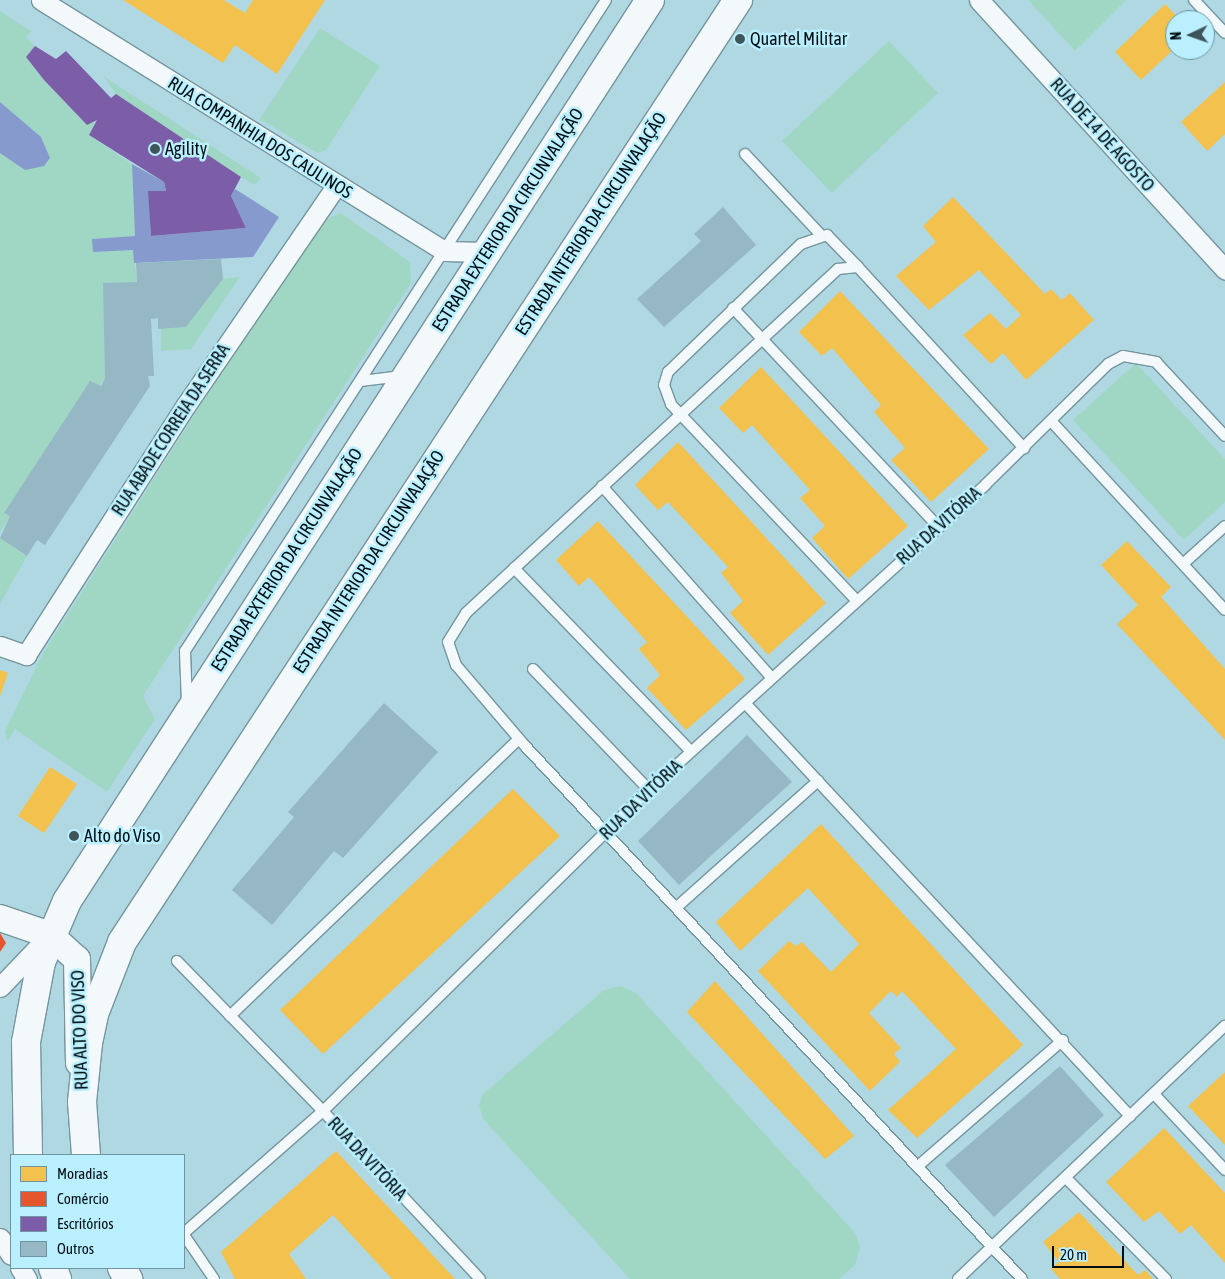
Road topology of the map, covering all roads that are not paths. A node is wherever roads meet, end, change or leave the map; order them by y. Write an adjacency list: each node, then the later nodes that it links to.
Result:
1 (41, 0): 9 (street, RUA COMPANHIA DOS CAULINOS)
2 (606, 0): 11 (lane)
3 (650, 0): 12 (main road, ESTRADA EXTERIOR DA CIRCUNVALAÇÃO)
4 (738, 0): 49 (main road, ESTRADA INTERIOR DA CIRCUNVALAÇÃO)
5 (979, 0): 14 (street, RUA DE 14 DE AGOSTO)
6 (1194, 0): 7 (lane)
7 (1225, 33)
8 (745, 154): 10 (lane)
9 (336, 186): 11 (street, RUA COMPANHIA DOS CAULINOS); 30 (street, RUA ABADE CORREIA DA SERRA)
10 (821, 235): 13 (lane); 15 (lane)
11 (444, 250): 12 (street, RUA COMPANHIA DOS CAULINOS); 18 (lane)
12 (486, 252): 17 (main road, ESTRADA EXTERIOR DA CIRCUNVALAÇÃO)
13 (858, 267): 16 (lane); 22 (lane)
14 (1225, 269)
15 (733, 308): 16 (lane); 19 (lane)
16 (761, 337): 19 (lane); 25 (lane)
17 (407, 375): 18 (lane); 34 (main road, ESTRADA EXTERIOR DA CIRCUNVALAÇÃO)
18 (361, 381): 34 (lane)
19 (682, 412): 23 (lane); 28 (lane)
20 (1052, 422): 21 (lane, RUA DA VITÓRIA); 22 (lane, RUA DA VITÓRIA); 26 (lane)
21 (1225, 436)
22 (1024, 448): 25 (lane, RUA DA VITÓRIA)
23 (602, 486): 27 (lane); 32 (lane)
24 (1225, 526): 26 (lane)
25 (939, 527): 28 (lane, RUA DA VITÓRIA)
26 (1184, 563): 29 (lane)
27 (514, 568): 35 (lane); 36 (lane)
28 (857, 601): 32 (lane, RUA DA VITÓRIA)
29 (1225, 610)
30 (0, 646)
31 (533, 669): 38 (lane)
32 (772, 678): 33 (lane, RUA DA VITÓRIA)
33 (745, 703): 36 (lane, RUA DA VITÓRIA); 37 (lane)
34 (187, 713): 42 (main road, ESTRADA EXTERIOR DA CIRCUNVALAÇÃO)
35 (519, 739): 39 (lane); 45 (lane)
36 (691, 751): 38 (lane, RUA DA VITÓRIA)
37 (818, 781): 40 (lane); 47 (lane)
38 (649, 790): 39 (lane, RUA DA VITÓRIA)
39 (607, 832): 40 (lane); 50 (lane, RUA DA VITÓRIA)
40 (678, 906): 54 (lane)
41 (0, 918): 42 (main road, RUA ALTO DO VISO)
42 (50, 935): 44 (street); 49 (main road, RUA ALTO DO VISO); 52 (main road, ESTRADA EXTERIOR DA CIRCUNVALAÇÃO)
43 (178, 962): 45 (lane)
44 (0, 987)
45 (230, 1016): 50 (lane)
46 (1225, 1026): 48 (lane)
47 (1063, 1040): 51 (lane); 54 (lane)
48 (1154, 1094): 51 (lane); 55 (lane)
49 (82, 1102): 53 (main road, ESTRADA INTERIOR DA CIRCUNVALAÇÃO)
50 (323, 1111): 57 (lane); 63 (lane, RUA DA VITÓRIA)
51 (1130, 1116): 56 (lane)
52 (28, 1154)
53 (86, 1154)
54 (918, 1166): 60 (lane)
55 (1225, 1170)
56 (1066, 1178): 60 (lane); 66 (lane)
57 (185, 1233)
58 (185, 1236): 62 (lane)
59 (0, 1238): 61 (street)
60 (991, 1248): 64 (lane); 65 (lane)
61 (10, 1253)
62 (214, 1279)
63 (480, 1279)
64 (958, 1279)
65 (1022, 1279)
66 (1166, 1279)

